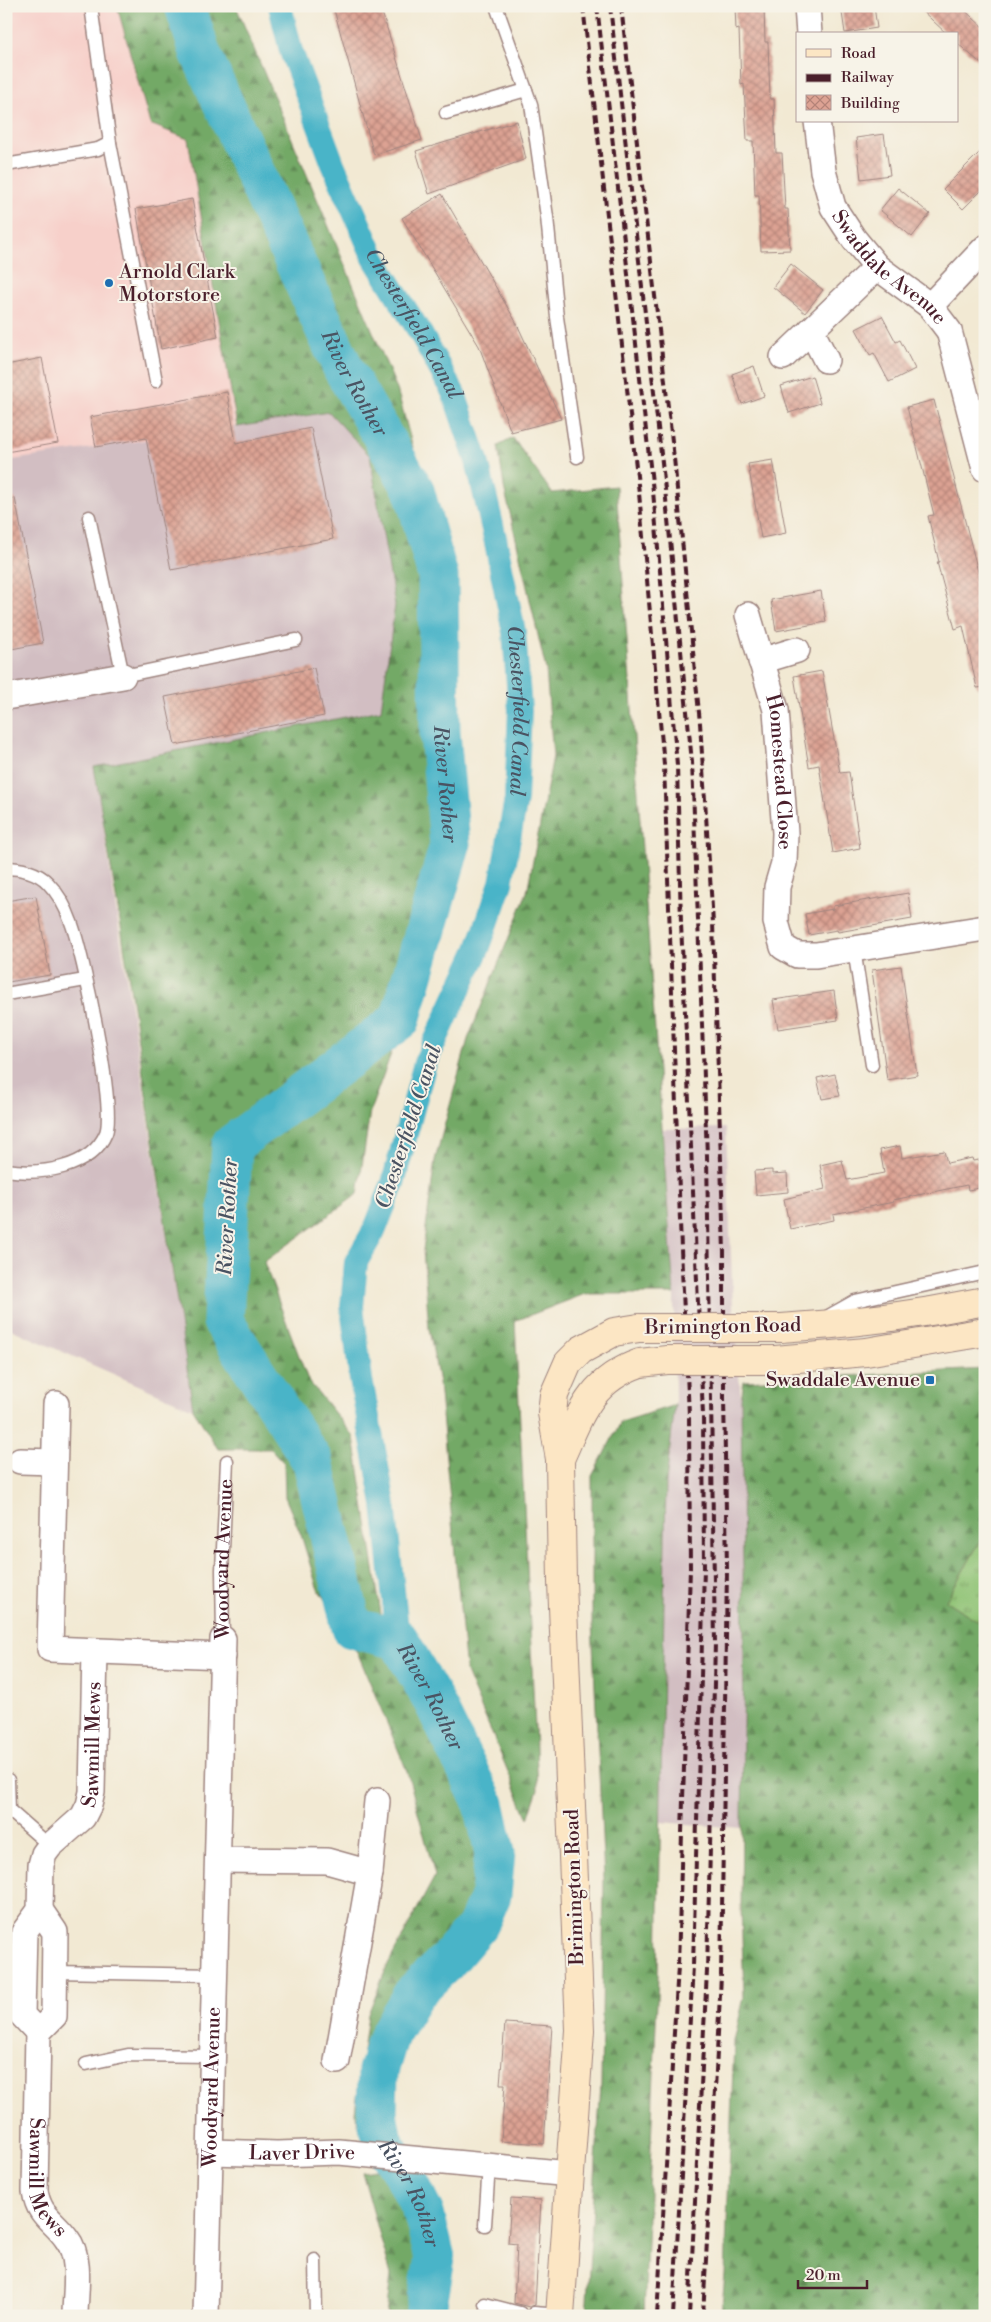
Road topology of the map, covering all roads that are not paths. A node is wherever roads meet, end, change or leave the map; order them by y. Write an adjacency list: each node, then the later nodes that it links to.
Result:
1 (90, 6): 8 (lane)
2 (496, 6): 5 (lane)
3 (807, 6): 4 (street)
4 (809, 32)
5 (526, 90): 6 (lane); 17 (lane)
6 (446, 113)
7 (817, 122): 11 (street, Swaddale Avenue)
8 (110, 143): 9 (lane); 16 (lane)
9 (6, 165)
10 (985, 248): 12 (street)
11 (877, 267): 12 (street, Swaddale Avenue); 13 (street)
12 (930, 306): 18 (street, Swaddale Avenue)
13 (811, 330): 14 (street); 15 (street)
14 (783, 357)
15 (826, 360)
16 (156, 381)
17 (577, 457)
18 (985, 469)
19 (89, 517): 24 (lane)
20 (748, 615): 23 (street, Homestead Close)
21 (296, 640): 24 (lane)
22 (797, 650): 23 (street)
23 (761, 661): 28 (street, Homestead Close)
24 (123, 676): 25 (street)
25 (6, 697)
26 (6, 868): 29 (lane)
27 (985, 928): 28 (street, Homestead Close)
28 (854, 949): 31 (lane)
29 (85, 980): 30 (lane); 32 (lane)
30 (6, 994)
31 (872, 1065)
32 (6, 1170)
33 (985, 1272): 35 (lane)
34 (985, 1301): 35 (main road, Brimington Road)
35 (813, 1326): 38 (main road, Brimington Road, bridge)
36 (985, 1332): 38 (main road, Brimington Road, bridge)
37 (56, 1404): 41 (street, Woodyard Avenue)
38 (560, 1458): 58 (main road, Brimington Road)
39 (13, 1460): 41 (street)
40 (227, 1461): 42 (lane, Woodyard Avenue)
41 (54, 1462): 43 (street, Woodyard Avenue)
42 (223, 1648): 43 (street, Woodyard Avenue); 47 (street, Woodyard Avenue)
43 (95, 1651): 46 (street, Sawmill Mews)
44 (8, 1780): 46 (lane)
45 (377, 1800): 48 (street)
46 (50, 1846): 49 (street)
47 (218, 1860): 48 (street); 51 (street, Woodyard Avenue)
48 (370, 1873): 54 (street)
49 (40, 1910): 50 (street); 52 (street)
50 (54, 1972): 51 (lane); 52 (street)
51 (216, 1975): 53 (street, Woodyard Avenue)
52 (38, 2032): 64 (street, Sawmill Mews)
53 (214, 2056): 55 (lane); 56 (street, Woodyard Avenue)
54 (337, 2061)
55 (86, 2064)
56 (212, 2152): 57 (street, Laver Drive); 65 (street, Woodyard Avenue)
57 (489, 2165): 58 (street, Laver Drive); 59 (lane)
58 (570, 2174): 63 (main road, Brimington Road)
59 (485, 2225)
60 (315, 2260): 66 (lane)
61 (485, 2304): 62 (lane)
62 (520, 2312)
63 (552, 2315)
64 (75, 2316)
65 (206, 2316)
66 (316, 2316)

